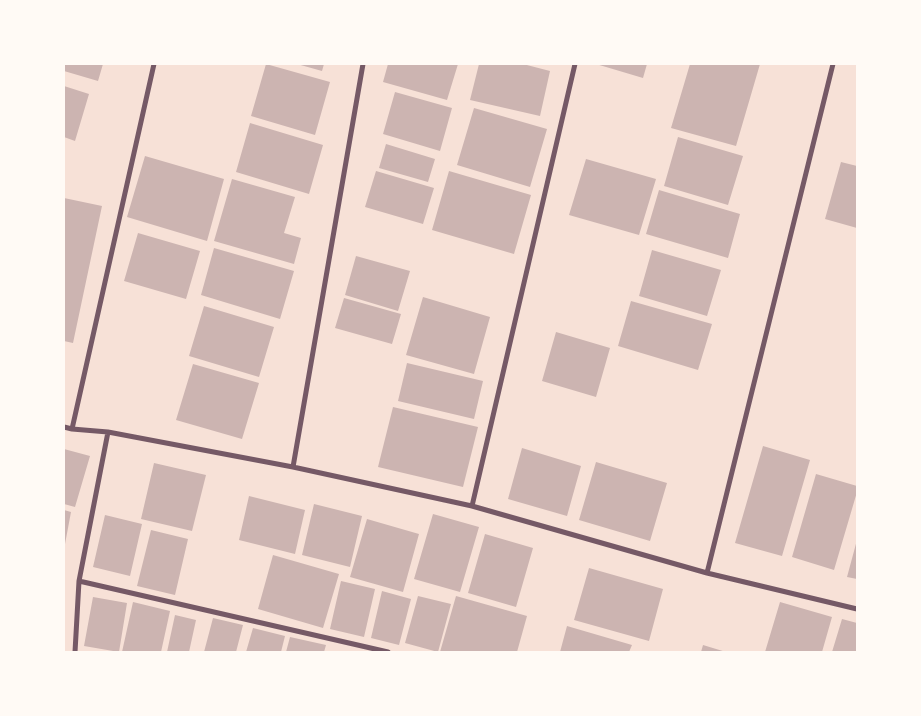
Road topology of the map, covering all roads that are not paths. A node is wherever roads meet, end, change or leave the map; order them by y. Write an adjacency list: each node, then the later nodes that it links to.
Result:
1 (154, 64): 6 (street)
2 (363, 64): 8 (street)
3 (575, 64): 9 (street)
4 (833, 64): 10 (street)
5 (64, 427): 6 (street)
6 (72, 429): 7 (street)
7 (108, 432): 8 (street); 11 (street)
8 (293, 467): 9 (street)
9 (472, 506): 10 (street)
10 (707, 573): 12 (street)
11 (79, 581): 13 (street); 14 (street)
12 (857, 609)
13 (75, 652)
14 (388, 652)

